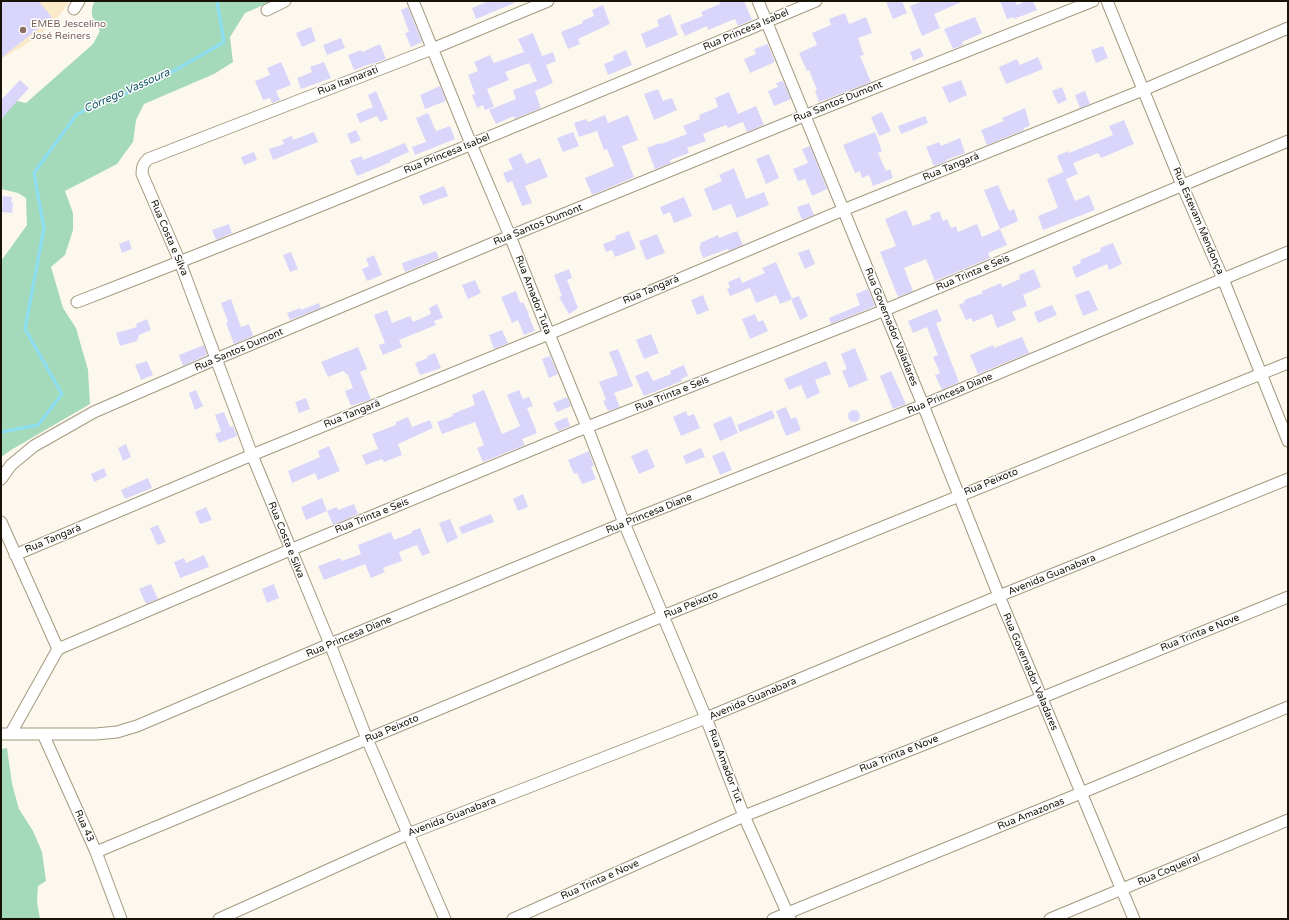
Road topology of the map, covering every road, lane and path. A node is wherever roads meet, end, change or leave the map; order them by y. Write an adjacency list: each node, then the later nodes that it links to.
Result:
1 (285, 1): 8 (street)
2 (413, 1): 11 (street, Rua Amador Tuta)
3 (548, 1): 11 (street, Rua Itamarati)
4 (758, 1): 9 (street, Rua Governador Valadares)
5 (816, 1): 9 (street, Rua Princesa Isabel)
6 (1093, 1): 13 (street, Rua Santos Dumont)
7 (1107, 1): 12 (street, Rua Estevam Mendonça)
8 (267, 10)
9 (767, 21): 13 (street, Rua Governador Valadares); 15 (street, Rua Princesa Isabel)
10 (1288, 28): 12 (street, Rua Tangará)
11 (432, 48): 15 (street, Rua Amador Tuta); 16 (street, Rua Itamarati)
12 (1143, 90): 17 (street, Rua Estevam Mendonça); 18 (street, Rua Tangará)
13 (804, 116): 18 (street, Rua Governador Valadares); 19 (street, Rua Santos Dumont)
14 (1288, 141): 17 (street, Rua Trinta e Seis)
15 (471, 144): 19 (street, Rua Amador Tuta); 21 (street, Rua Princesa Isabel)
16 (148, 159): 21 (street, Rua Costa e Silva)
17 (1182, 185): 22 (street, Rua Estevam Mendonça); 24 (street, Rua Trinta e Seis)
18 (843, 210): 24 (street, Rua Governador Valadares); 25 (street, Rua Tangará)
19 (510, 236): 25 (street, Rua Amador Tuta); 26 (street, Rua Santos Dumont)
20 (1288, 252): 22 (street, Rua Princesa Diane)
21 (180, 262): 23 (street, Rua Princesa Isabel); 26 (street, Rua Costa e Silva)
22 (1222, 279): 28 (street, Rua Estevam Mendonça); 29 (street, Rua Princesa Diane)
23 (77, 302)
24 (884, 310): 29 (street, Rua Governador Valadares); 30 (street, Rua Trinta e Seis)
25 (548, 334): 30 (street, Rua Amador Tuta); 32 (street, Rua Tangará)
26 (216, 359): 32 (street, Rua Costa e Silva); 33 (street, Rua Santos Dumont)
27 (1288, 363): 28 (street, Rua Peixoto)
28 (1260, 373): 31 (street, Rua Estevam Mendonça); 35 (street, Rua Peixoto)
29 (923, 405): 35 (street, Rua Governador Valadares); 37 (street, Rua Princesa Diane)
30 (587, 427): 37 (street, Rua Amador Tuta); 38 (street, Rua Trinta e Seis)
31 (1288, 441)
32 (252, 455): 38 (street, Rua Costa e Silva); 39 (street, Rua Tangará)
33 (1, 479)
34 (1288, 479): 40 (street, Avenida Guanabara)
35 (960, 495): 40 (street, Rua Governador Valadares); 42 (street, Rua Peixoto)
36 (1, 522): 39 (street)
37 (624, 523): 42 (street, Rua Amador Tut); 43 (street, Rua Princesa Diane)
38 (290, 550): 43 (street, Rua Costa e Silva); 44 (street, Rua Trinta e Seis)
39 (15, 555): 44 (street)
40 (999, 596): 45 (street, Rua Governador Valadares); 47 (street, Avenida Guanabara)
41 (1288, 597): 45 (street, Rua Trinta e Nove)
42 (663, 616): 47 (street, Rua Amador Tut); 50 (street, Rua Peixoto)
43 (330, 644): 49 (street, Rua Princesa Diane); 50 (street, Rua Costa e Silva)
44 (58, 649): 48 (street)
45 (1041, 698): 51 (street, Rua Governador Valadares); 52 (street, Rua Trinta e Nove)
46 (1288, 707): 51 (street, Rua Amazonas)
47 (706, 718): 52 (street, Rua Amador Tut); 54 (street, Avenida Guanabara)
48 (6, 734): 49 (street, Rua Princesa Diane)
49 (43, 734): 55 (street, Rua 43)
50 (367, 740): 54 (street, Rua Costa e Silva); 55 (street, Rua Peixoto)
51 (1081, 793): 56 (street, Rua Governador Valadares); 57 (street, Rua Amazonas)
52 (744, 816): 57 (street, Rua Amador Tut); 61 (street, Rua Trinta e Nove)
53 (1288, 820): 56 (street, Rua Coqueiral)
54 (408, 834): 59 (street, Avenida Guanabara); 60 (street, Rua Costa e Silva)
55 (96, 852): 58 (street, Rua 43)
56 (1122, 890): 63 (street, Rua Coqueiral); 64 (street, Rua Governador Valadares)
57 (788, 916): 62 (street, Rua Amazonas)
58 (121, 919)
59 (219, 919)
60 (445, 919)
61 (513, 919)
62 (772, 919)
63 (1050, 919)
64 (1134, 919)

